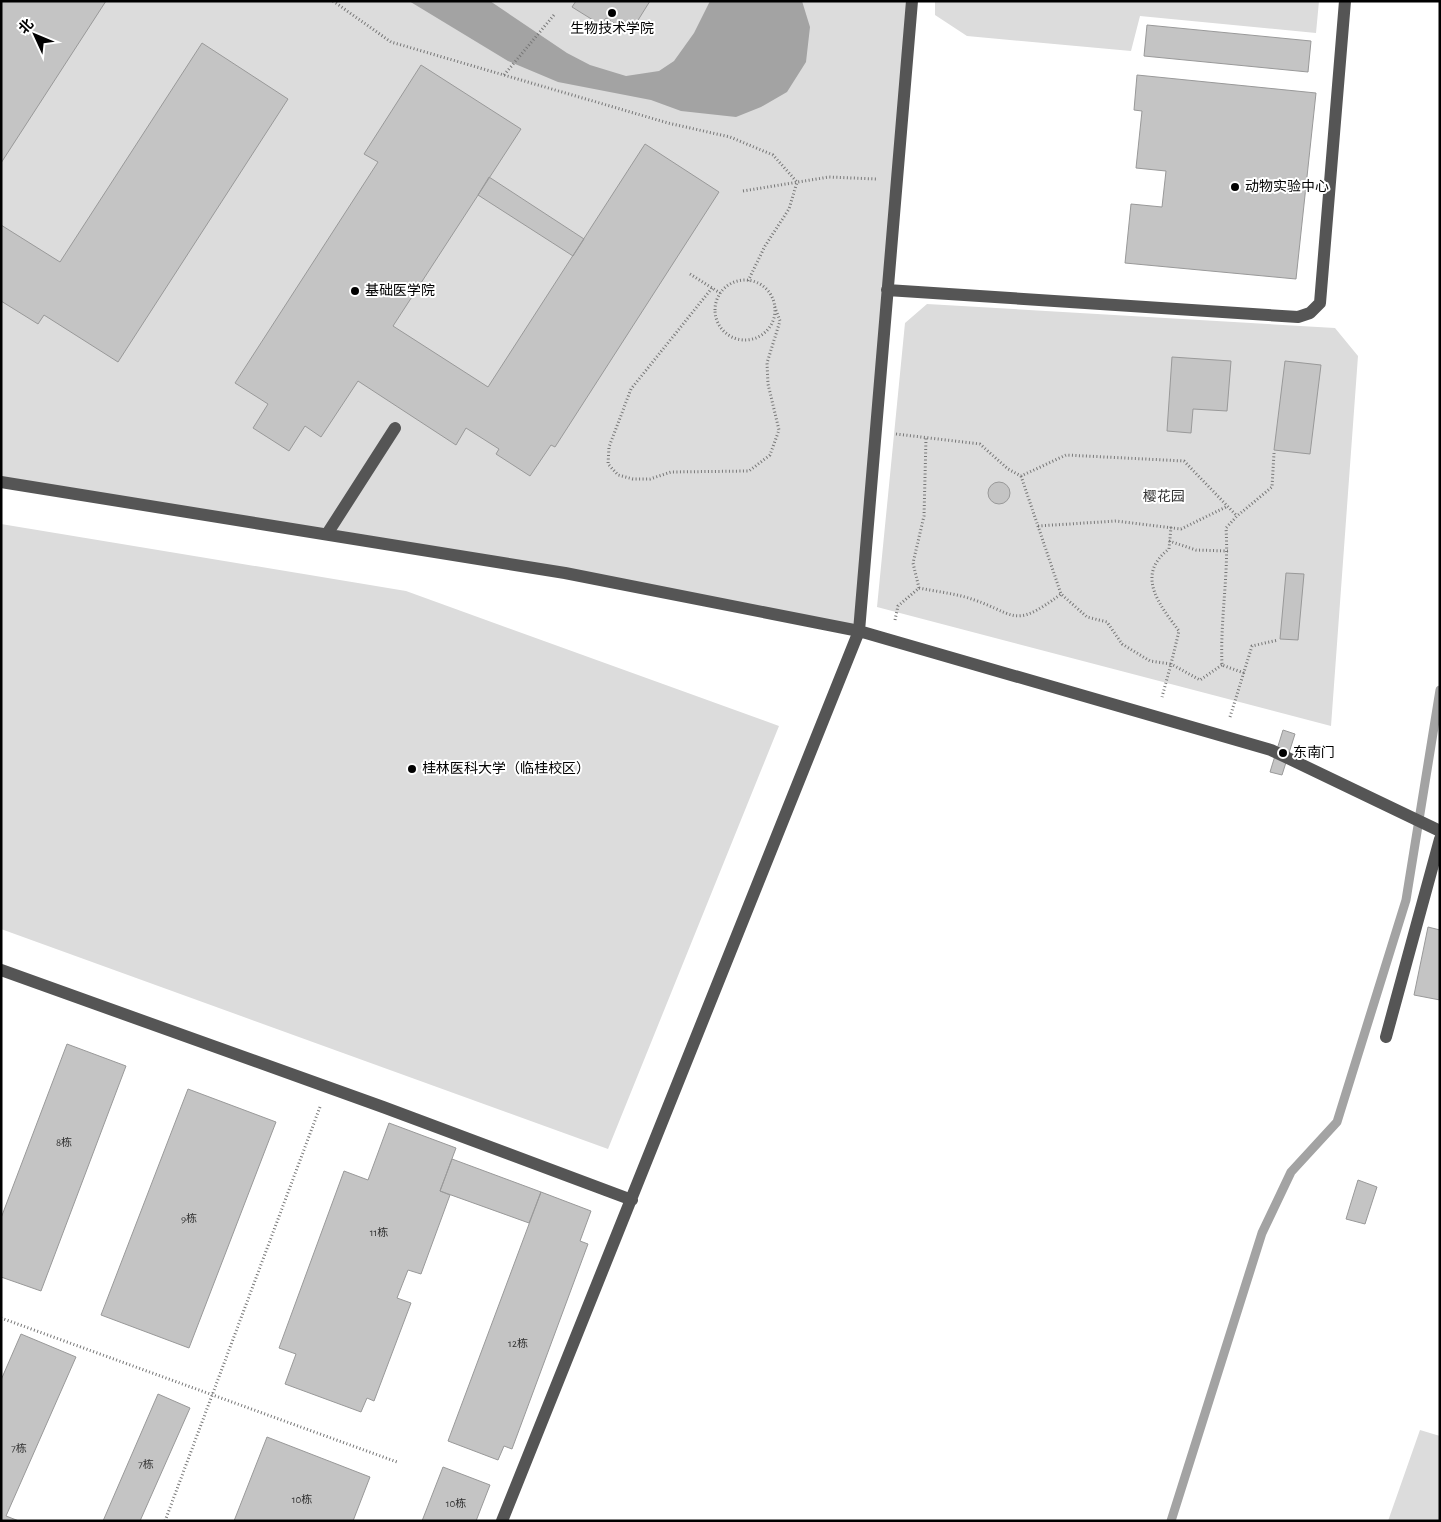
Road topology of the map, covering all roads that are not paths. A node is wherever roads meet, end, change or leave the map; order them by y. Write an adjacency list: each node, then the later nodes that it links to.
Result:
1 (912, 1): 3 (street)
2 (1345, 1): 3 (street)
3 (887, 290): 7 (street)
4 (395, 428): 6 (street)
5 (1, 482): 6 (street)
6 (327, 534): 7 (street)
7 (859, 631): 8 (street); 12 (street)
8 (1435, 829)
9 (1440, 839): 11 (street)
10 (1, 970): 12 (street)
11 (1386, 1037)
12 (632, 1200): 13 (street)
13 (502, 1521)

